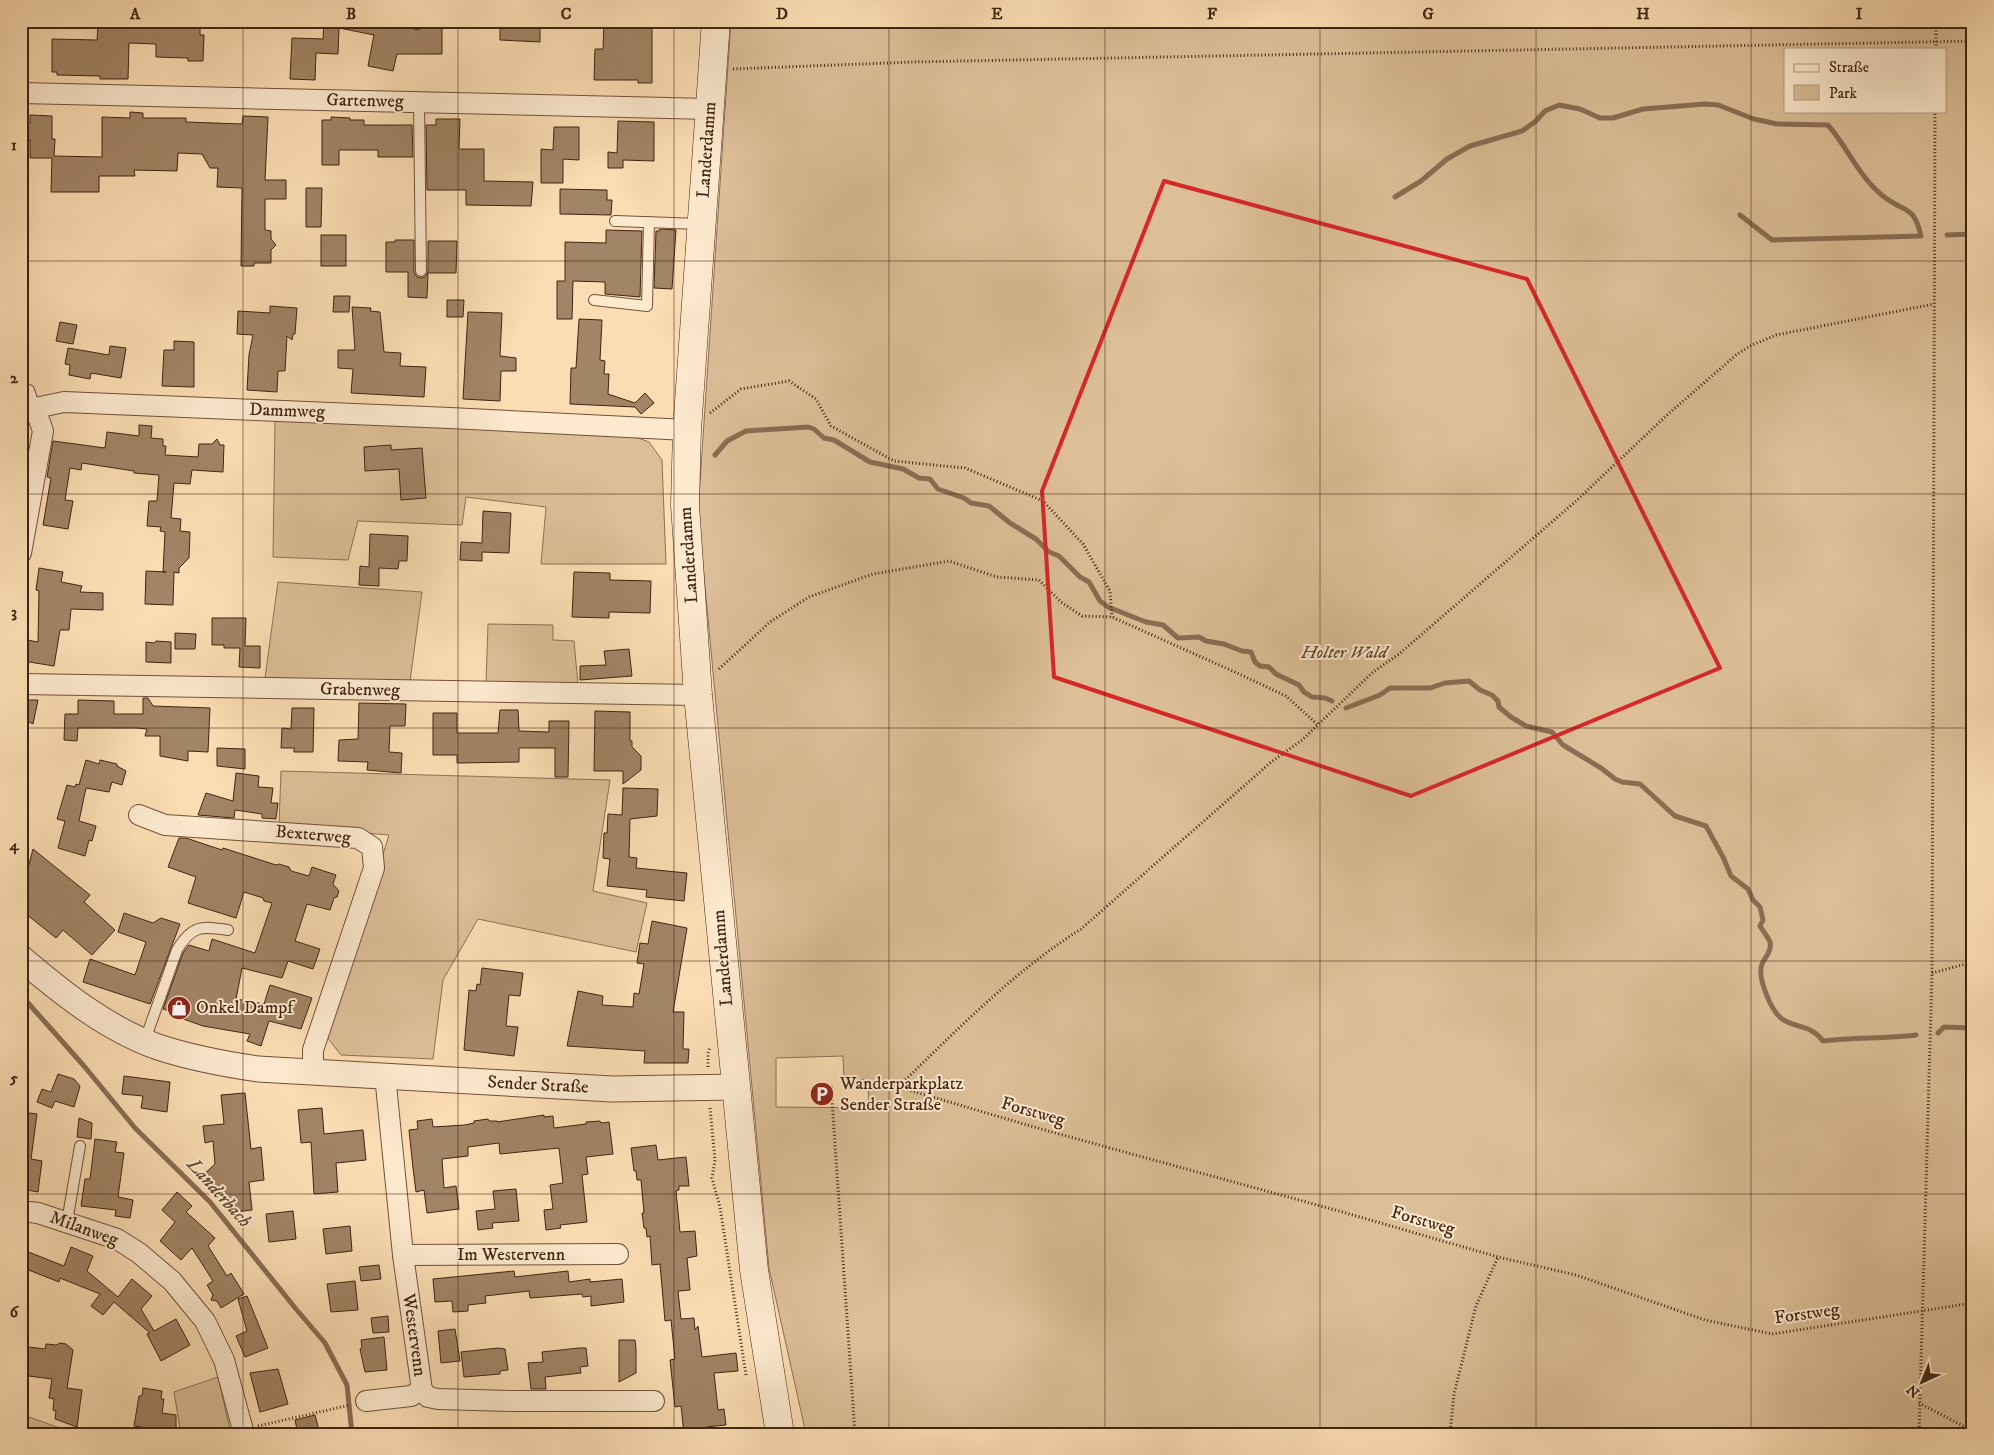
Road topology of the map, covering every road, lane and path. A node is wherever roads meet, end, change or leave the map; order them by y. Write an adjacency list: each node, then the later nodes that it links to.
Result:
1 (716, 21): 6 (main road, Landerdamm)
2 (1936, 21): 3 (path)
3 (1936, 42): 4 (path); 5 (path); 6 (path)
4 (1973, 42)
5 (1936, 48)
6 (713, 70): 9 (main road, Landerdamm)
7 (21, 93): 8 (street, Gartenweg)
8 (420, 102): 9 (street, Gartenweg); 14 (lane)
9 (710, 109): 13 (main road, Landerdamm)
10 (1935, 112): 16 (path)
11 (615, 221): 12 (lane)
12 (649, 222): 13 (lane); 15 (lane)
13 (702, 224): 19 (main road, Landerdamm)
14 (421, 271)
15 (594, 300)
16 (1934, 304): 24 (path); 29 (path)
17 (21, 388): 18 (lane)
18 (35, 408): 19 (street, Dammweg); 20 (street)
19 (687, 430): 21 (path); 23 (main road, Landerdamm)
20 (21, 553)
21 (1112, 616): 23 (path); 24 (path)
22 (21, 684): 23 (street, Grabenweg)
23 (698, 695): 35 (main road, Landerdamm)
24 (1318, 725): 36 (path)
25 (139, 814): 31 (street, Bexterweg)
26 (228, 930): 30 (lane)
27 (21, 958): 30 (street, Sender Straße)
28 (1973, 962): 29 (path)
29 (1932, 972): 44 (path)
30 (145, 1040): 31 (street, Sender Straße)
31 (313, 1071): 32 (street, Sender Straße)
32 (385, 1076): 35 (street, Sender Straße); 41 (street, Westervenn)
33 (831, 1086): 53 (path)
34 (869, 1086): 36 (path, Forstweg)
35 (736, 1087): 52 (main road)
36 (898, 1087): 42 (path, Forstweg)
37 (80, 1146): 39 (lane)
38 (21, 1211): 39 (street, Milanweg)
39 (67, 1222): 51 (street, Milanweg)
40 (618, 1254): 41 (street, Im Westervenn)
41 (403, 1256): 45 (street, Westervenn)
42 (1498, 1257): 44 (path, Forstweg); 54 (path)
43 (1973, 1303): 44 (path, Forstweg)
44 (1922, 1311): 48 (path)
45 (422, 1390): 46 (street); 47 (street, Westervenn)
46 (366, 1401)
47 (654, 1401)
48 (1919, 1403): 50 (path); 55 (path)
49 (342, 1406): 51 (path)
50 (1973, 1431)
51 (244, 1432)
52 (780, 1434)
53 (855, 1434)
54 (1450, 1434)
55 (1919, 1434)

